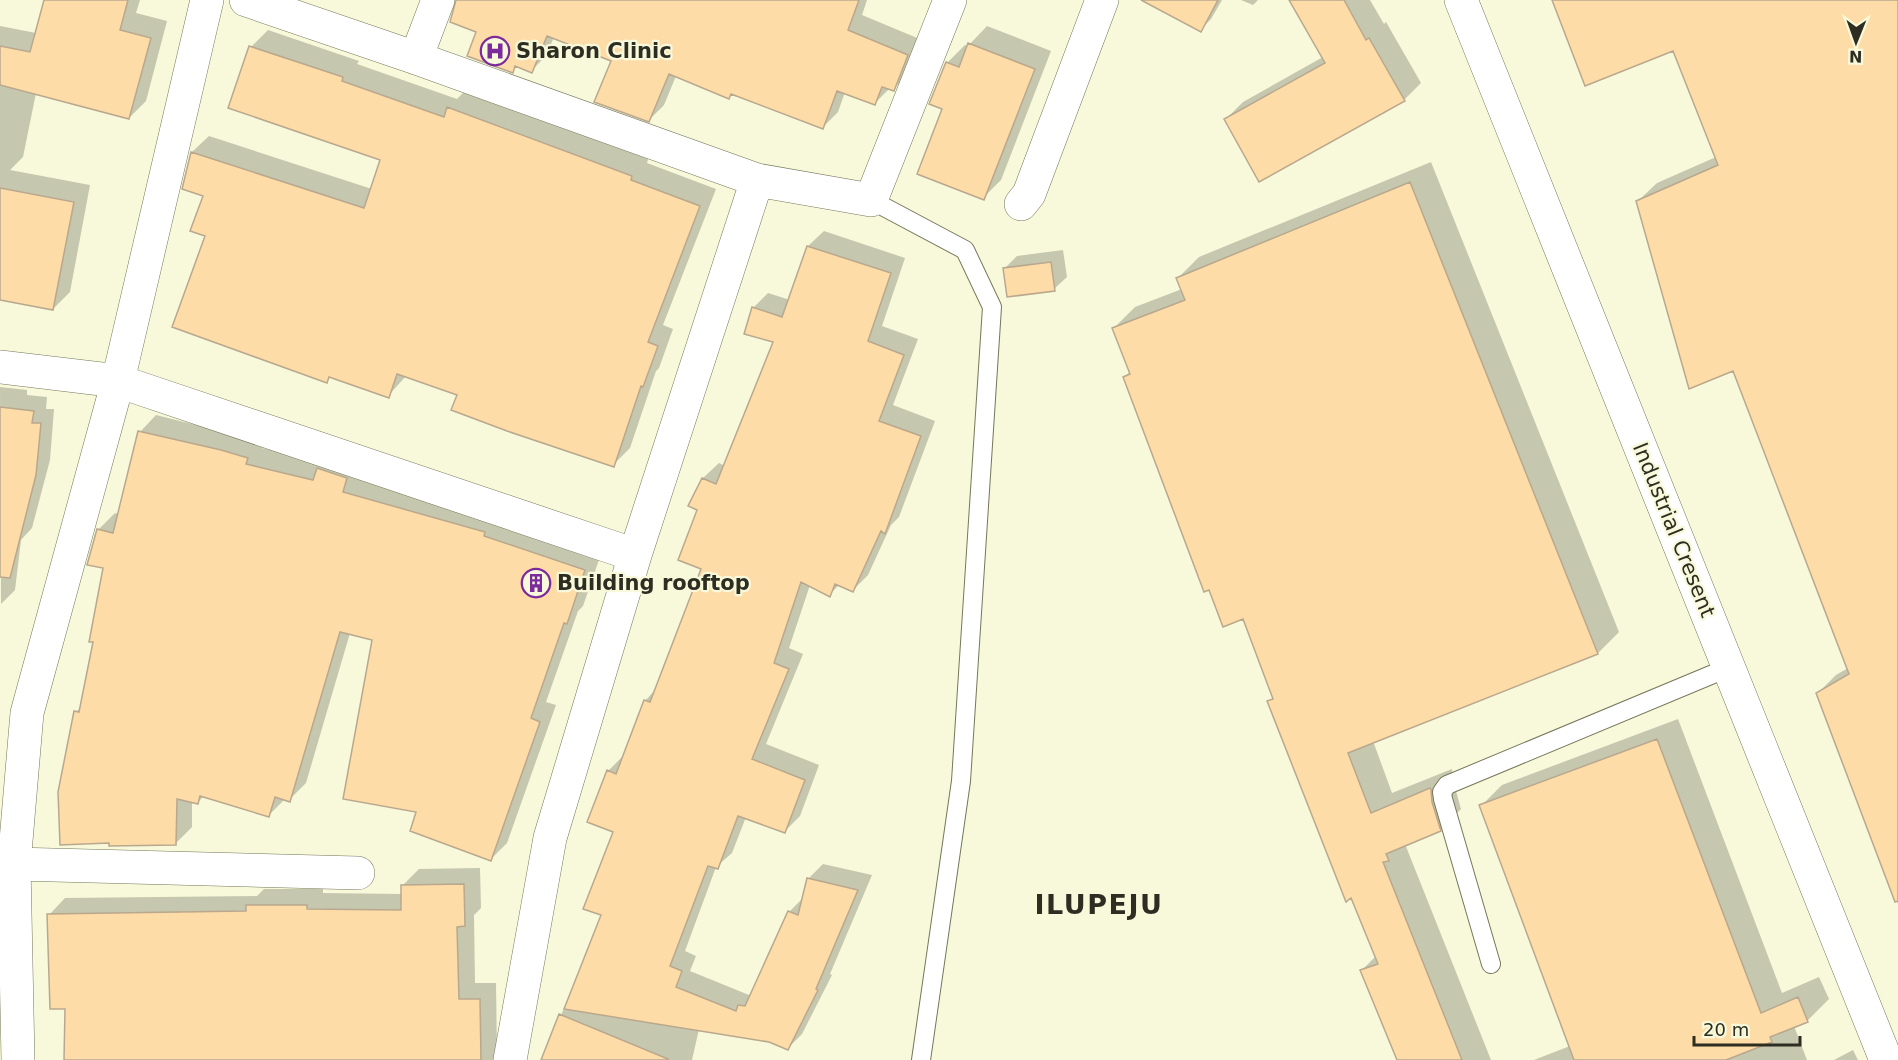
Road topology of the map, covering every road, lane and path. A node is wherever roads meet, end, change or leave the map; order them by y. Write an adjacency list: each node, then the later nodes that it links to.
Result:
1 (207, 0): 12 (street)
2 (246, 0): 7 (street)
3 (438, 0): 7 (street)
4 (950, 0): 9 (street)
5 (1102, 0): 10 (street)
6 (1461, 0): 14 (street, Industrial Cresent)
7 (416, 58): 8 (street)
8 (757, 180): 9 (street); 13 (street)
9 (871, 200): 21 (lane)
10 (1021, 204)
11 (0, 367): 12 (street)
12 (118, 381): 13 (street); 15 (street)
13 (635, 555): 20 (street)
14 (1730, 667): 18 (lane); 22 (street, Industrial Cresent)
15 (13, 713): 16 (street)
16 (14, 864): 17 (street); 19 (street)
17 (358, 873)
18 (1491, 964)
19 (18, 1060)
20 (510, 1060)
21 (921, 1060)
22 (1886, 1060)

